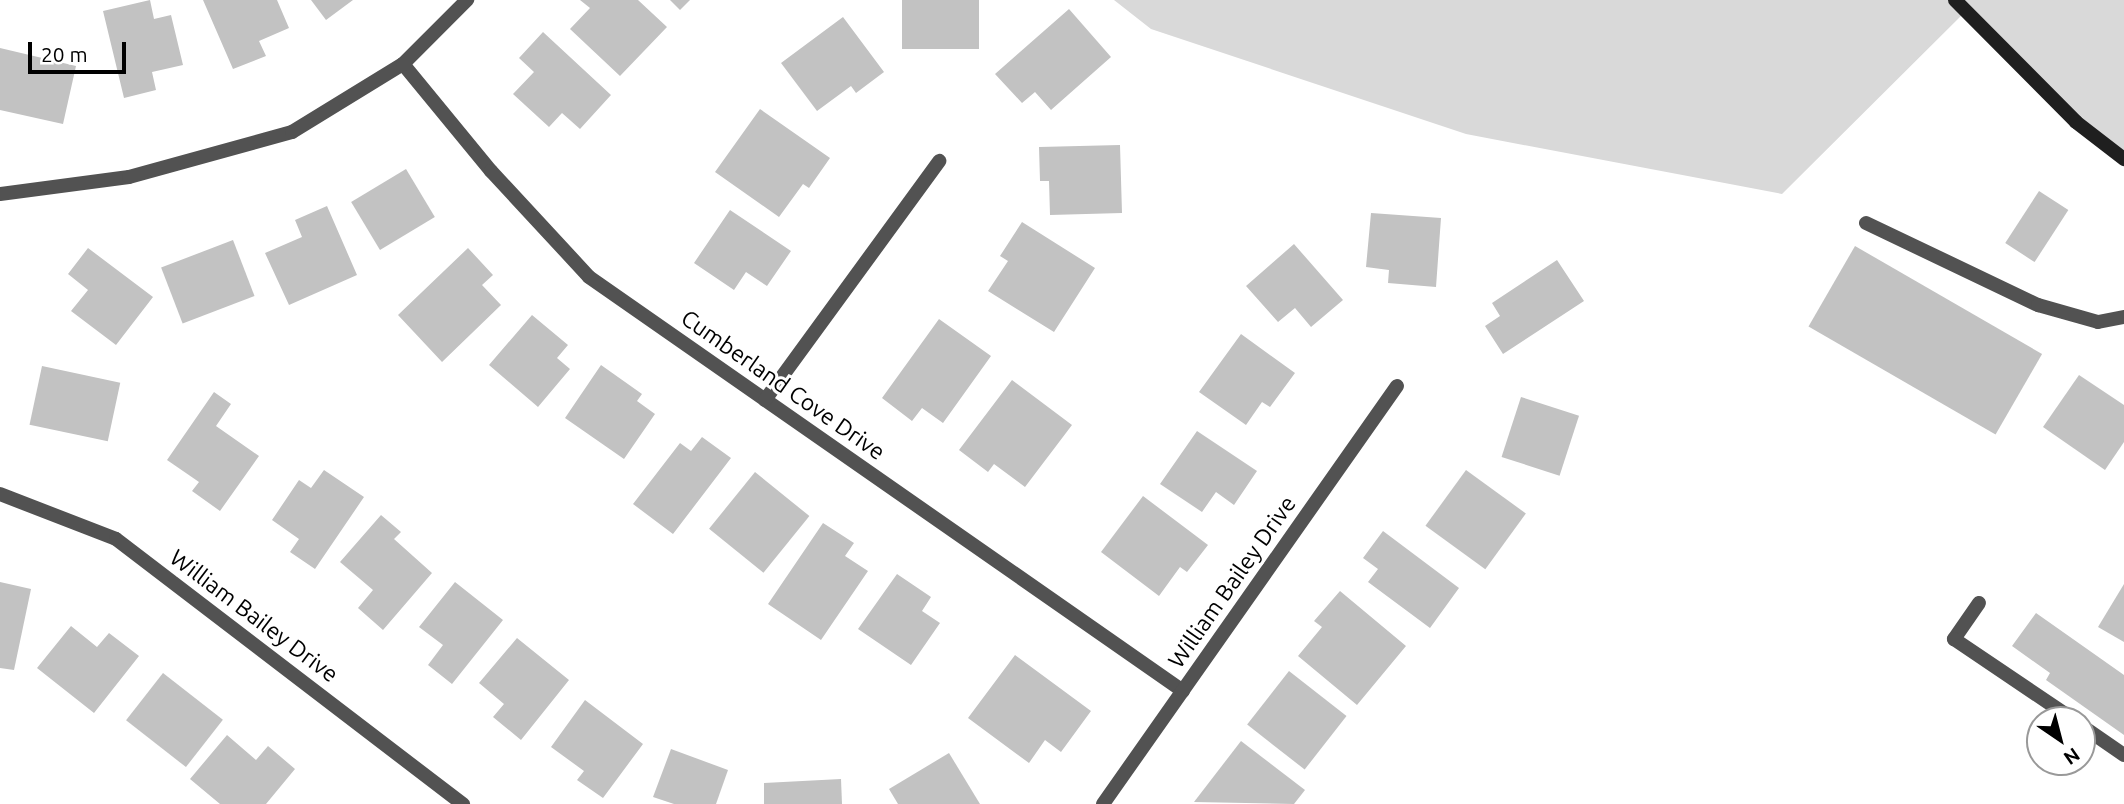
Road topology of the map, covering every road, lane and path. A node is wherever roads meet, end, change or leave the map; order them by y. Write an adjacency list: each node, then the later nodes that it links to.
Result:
1 (467, 0): 3 (street)
2 (1955, 0): 4 (main road)
3 (404, 64): 6 (street); 10 (street, Cumberland Cove Drive)
4 (2124, 159)
5 (939, 161): 10 (street)
6 (0, 194)
7 (1866, 223): 8 (street)
8 (2124, 317)
9 (1397, 386): 13 (street, William Bailey Drive)
10 (765, 400): 13 (street, Cumberland Cove Drive)
11 (0, 494): 17 (street, William Bailey Drive)
12 (1979, 603): 14 (street)
13 (1183, 691): 18 (street, William Bailey Drive)
14 (2053, 706)
15 (2096, 736): 16 (street)
16 (2124, 755)
17 (463, 804)
18 (1103, 804)

